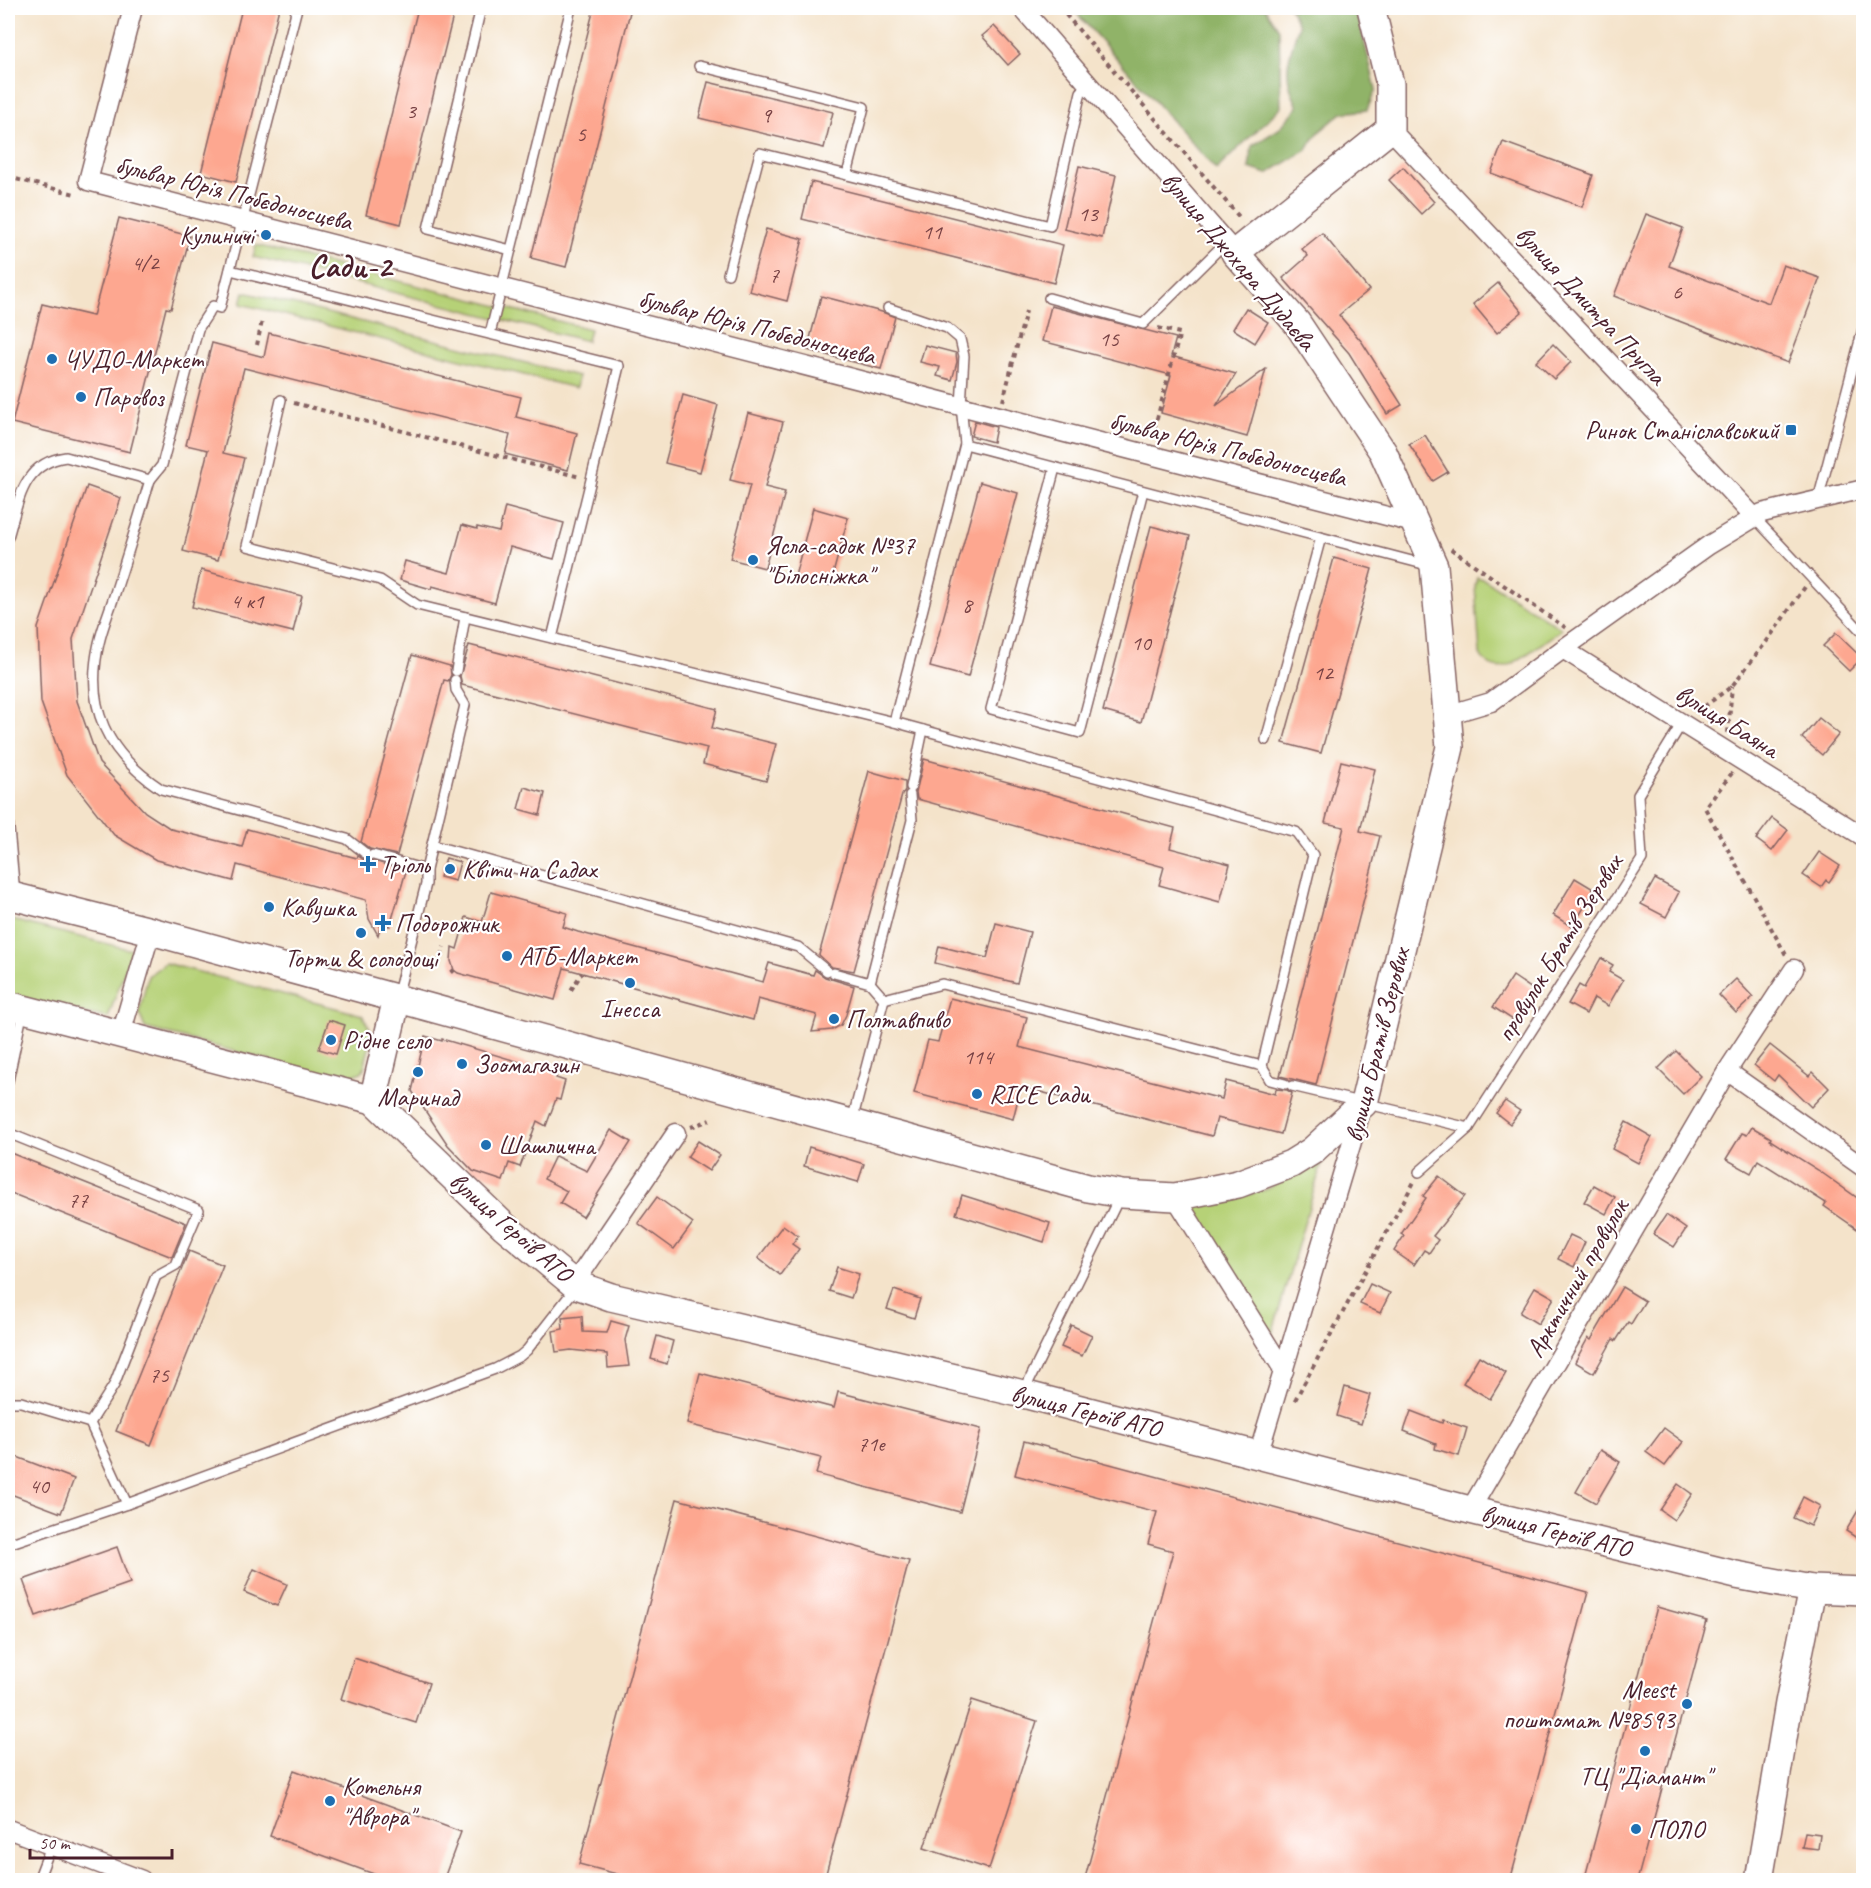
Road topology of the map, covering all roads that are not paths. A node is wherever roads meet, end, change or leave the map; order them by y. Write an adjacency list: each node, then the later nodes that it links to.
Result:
1 (133, 8): 11 (street, бульвар Юрія Побєдоносцева)
2 (297, 8): 11 (lane)
3 (481, 8): 13 (lane)
4 (571, 8): 13 (lane)
5 (1022, 8): 8 (street, вулиця Джохара Дудаєва)
6 (1371, 8): 9 (street)
7 (699, 66): 10 (lane)
8 (1090, 85): 10 (lane); 12 (street, вулиця Джохара Дудаєва)
9 (1390, 129): 12 (street); 29 (street, вулиця Дмитра Пругла)
10 (847, 175): 15 (lane)
11 (243, 221): 14 (lane); 16 (street, бульвар Юрія Побєдоносцева)
12 (1239, 244): 17 (lane); 30 (street, вулиця Джохара Дудаєва)
13 (511, 250): 16 (lane)
14 (230, 270): 20 (lane); 25 (lane)
15 (728, 274)
16 (502, 288): 20 (lane); 22 (street, бульвар Юрія Побєдоносцева)
17 (1049, 298)
18 (888, 308): 22 (lane)
19 (1863, 325): 28 (lane)
20 (490, 334): 36 (lane)
21 (281, 400): 34 (lane)
22 (961, 406): 23 (lane); 30 (street, бульвар Юрія Побєдоносцева)
23 (965, 444): 24 (lane); 39 (lane)
24 (1055, 468): 27 (lane); 27 (lane)
25 (150, 480): 31 (lane); 46 (lane)
26 (1863, 489): 28 (street)
27 (1143, 491): 32 (lane)
28 (1818, 500): 29 (street)
29 (1754, 517): 35 (lane); 37 (street)
30 (1414, 523): 33 (street, вулиця Джохара Дудаєва)
31 (8, 537)
32 (1322, 537): 33 (lane); 42 (lane)
33 (1434, 566): 38 (street, вулиця Джохара Дудаєва)
34 (465, 617): 36 (lane); 45 (lane)
35 (1863, 634)
36 (552, 638): 39 (lane)
37 (1563, 649): 38 (street); 40 (street, вулиця Баяна)
38 (1447, 715): 59 (street, вулиця Братів Зерових)
39 (894, 722): 41 (lane)
40 (1682, 723): 44 (street, вулиця Баяна); 61 (lane, провулок Братів Зерових)
41 (923, 730): 50 (lane); 55 (lane)
42 (1266, 740)
43 (8, 818): 47 (lane)
44 (1863, 837)
45 (432, 845): 46 (lane); 50 (lane)
46 (426, 870): 51 (lane)
47 (11, 896): 48 (street)
48 (151, 931): 51 (street); 54 (street)
49 (1794, 969): 56 (street, Арктичний провулок)
50 (870, 983): 52 (lane)
51 (397, 998): 58 (street); 60 (street)
52 (884, 999): 55 (lane); 60 (lane)
53 (15, 1007): 54 (street, вулиця Героїв АТО); 57 (lane)
54 (121, 1034): 58 (street, вулиця Героїв АТО)
55 (1262, 1066): 59 (lane)
56 (1727, 1071): 64 (street); 75 (street, Арктичний провулок)
57 (8, 1081)
58 (373, 1100): 68 (street, вулиця Героїв АТО)
59 (1364, 1103): 61 (lane); 67 (street); 69 (street, вулиця Братів Зерових)
60 (851, 1123): 66 (street)
61 (1469, 1128): 65 (lane, провулок Братів Зерових)
62 (8, 1133): 72 (lane)
63 (676, 1133): 68 (street)
64 (1863, 1168)
65 (1419, 1172)
66 (1122, 1194): 67 (street); 70 (lane)
67 (1175, 1197): 69 (street)
68 (574, 1284): 70 (street, вулиця Героїв АТО); 74 (lane)
69 (1284, 1371): 73 (street, вулиця Братів Зерових)
70 (1023, 1394): 73 (street, вулиця Героїв АТО)
71 (8, 1402): 72 (lane)
72 (90, 1423): 74 (lane)
73 (1258, 1455): 75 (street, вулиця Героїв АТО)
74 (128, 1504): 76 (lane)
75 (1470, 1510): 77 (street, вулиця Героїв АТО)
76 (8, 1544)
77 (1812, 1589): 78 (street, вулиця Героїв АТО); 83 (street)
78 (1863, 1592)
79 (8, 1829): 80 (street)
80 (51, 1846): 81 (lane); 82 (street)
81 (38, 1881)
82 (142, 1881)
83 (1759, 1881)

